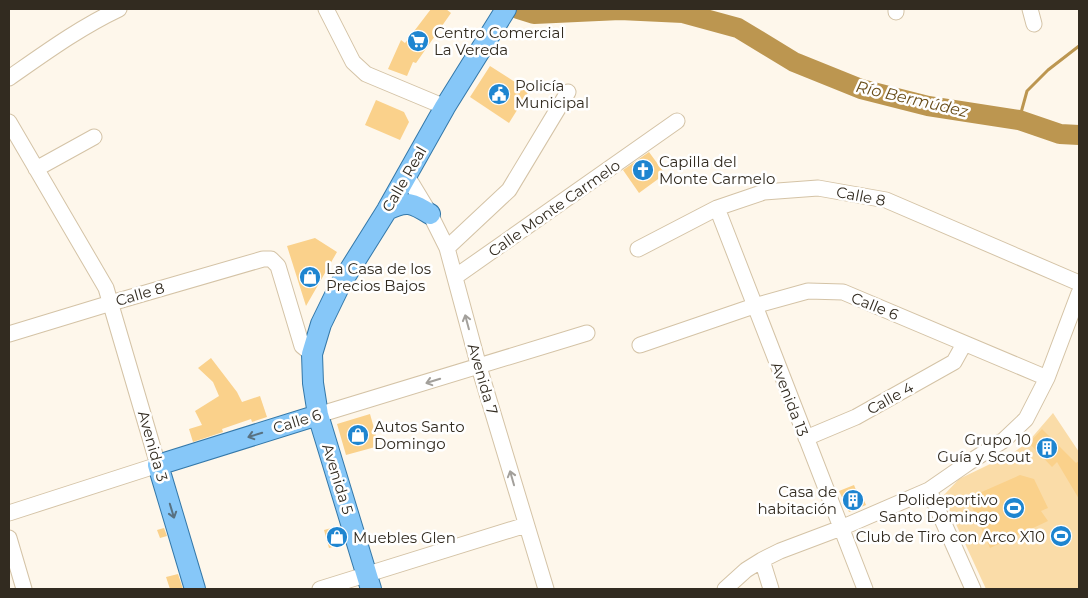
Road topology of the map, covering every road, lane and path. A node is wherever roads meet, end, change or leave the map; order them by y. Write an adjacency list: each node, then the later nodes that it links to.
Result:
1 (119, 9): 6 (street)
2 (326, 9): 8 (street)
3 (506, 9): 8 (main road, Calle Real)
4 (1030, 9): 5 (street)
5 (1034, 24)
6 (9, 78)
7 (568, 92): 17 (street)
8 (445, 107): 13 (main road, Calle Real)
9 (677, 121): 19 (street, Calle Monte Carmelo)
10 (9, 122): 12 (street, Avenida 3)
11 (94, 137): 12 (street)
12 (36, 169): 22 (street, Avenida 3)
13 (407, 176): 15 (main road, Calle Real); 16 (street, Avenida 7)
14 (717, 208): 18 (street, Calle 8); 20 (street, Calle 8); 23 (street, Avenida 13)
15 (387, 210): 16 (main road); 28 (main road, Calle Real)
16 (430, 214): 17 (street, Avenida 7)
17 (447, 248): 19 (street, Avenida 7)
18 (638, 249)
19 (456, 277): 29 (street, Avenida 7, one-way to 19)
20 (1079, 283)
21 (1079, 293): 30 (street)
22 (110, 303): 25 (street, Calle 8); 28 (street, Calle 8); 33 (street, Avenida 3)
23 (754, 306): 26 (street, Calle 6); 27 (street, Calle 6); 32 (street, Avenida 13)
24 (587, 333): 29 (street, Calle 6)
25 (9, 334)
26 (964, 344): 30 (street, Calle 6); 32 (street, Calle 4)
27 (640, 345)
28 (312, 354): 31 (main road, Avenida 5)
29 (479, 367): 31 (street, Calle 6, one-way to 31); 36 (street, Avenida 7, one-way to 29)
30 (1047, 378): 34 (street)
31 (318, 415): 33 (main road, Calle 6, one-way to 33); 40 (main road, Avenida 5)
32 (806, 438): 37 (street, Avenida 13)
33 (158, 465): 35 (street, Calle 6); 42 (main road, Avenida 3, one-way to 42)
34 (930, 490): 37 (street); 48 (street)
35 (9, 513)
36 (526, 525): 40 (street); 44 (street, Avenida 7)
37 (841, 528): 39 (street); 47 (street, Avenida 13)
38 (9, 538): 41 (street)
39 (762, 560): 45 (street); 46 (street)
40 (369, 582): 43 (street)
41 (24, 589)
42 (195, 589)
43 (320, 589)
44 (546, 589)
45 (725, 589)
46 (771, 589)
47 (865, 589)
48 (973, 589)

